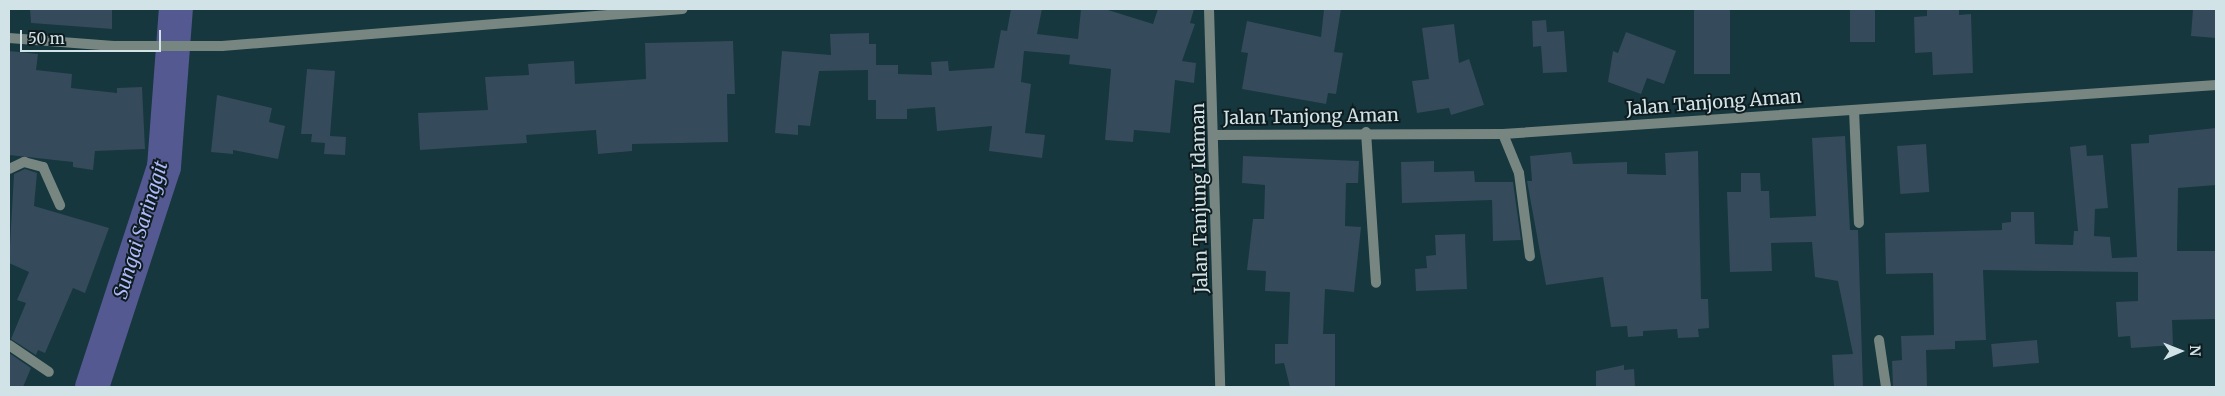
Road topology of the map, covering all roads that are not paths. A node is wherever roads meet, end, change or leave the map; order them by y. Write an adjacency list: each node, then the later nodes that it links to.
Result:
1 (683, 9): 3 (street)
2 (1209, 9): 8 (street, Jalan Tanjung Idaman)
3 (9, 38)
4 (2216, 85): 5 (street, Jalan Tanjong Aman)
5 (1854, 110): 7 (street, Jalan Tanjong Aman); 11 (street)
6 (1366, 132): 7 (street, Jalan Tanjong Aman); 8 (street, Jalan Tanjong Aman); 13 (street)
7 (1503, 134): 12 (street)
8 (1214, 135): 17 (street, Jalan Tanjung Idaman)
9 (9, 169): 10 (street)
10 (60, 205)
11 (1859, 222)
12 (1530, 256)
13 (1376, 283)
14 (1879, 340): 18 (street)
15 (9, 345): 16 (street)
16 (49, 372)
17 (1220, 387)
18 (1886, 387)

